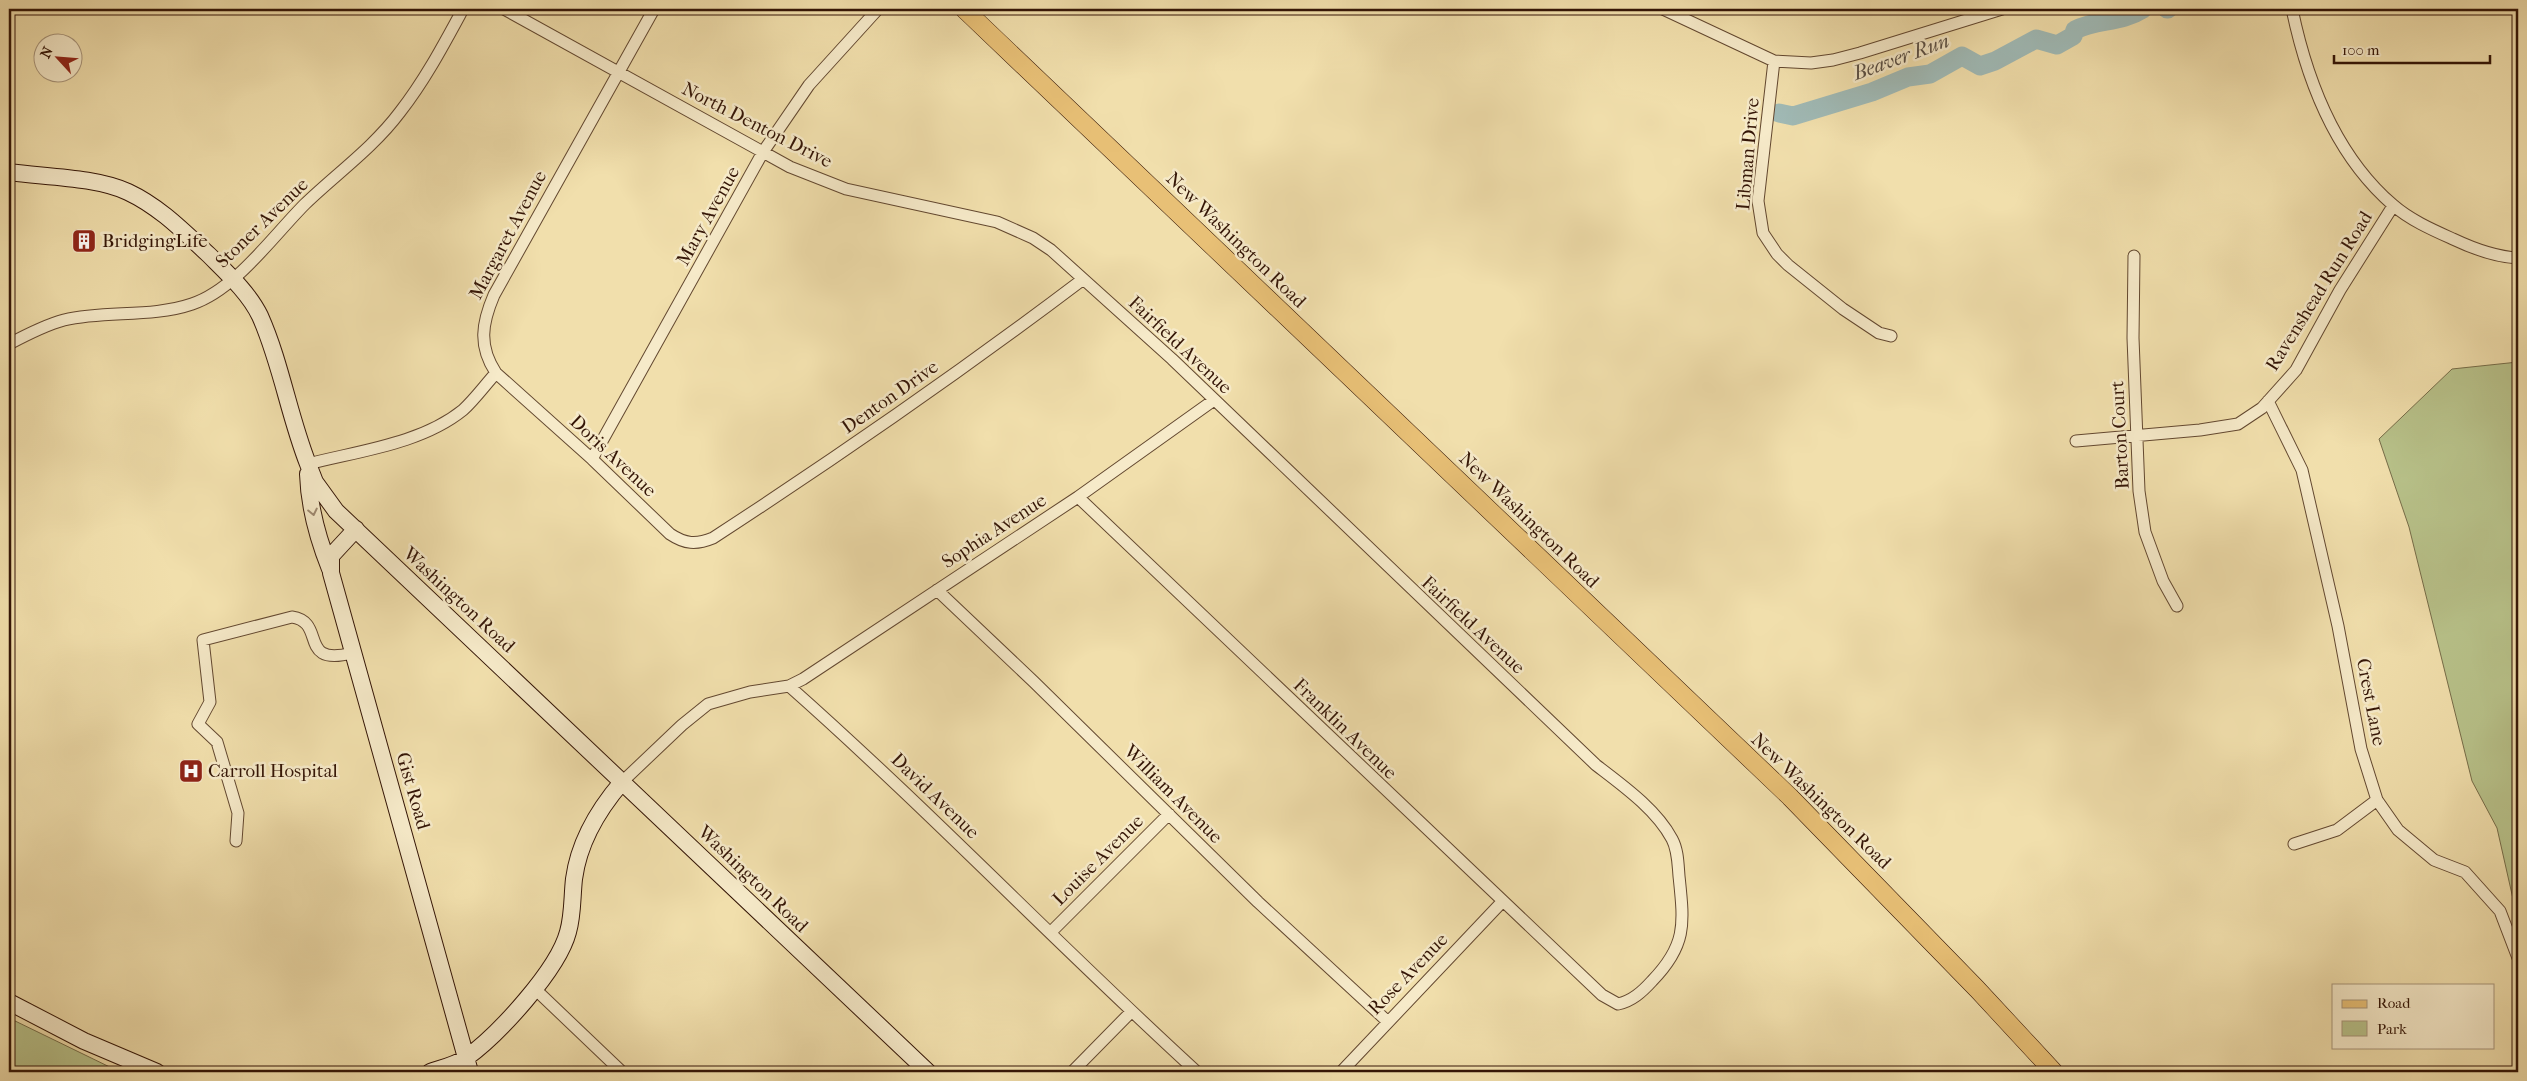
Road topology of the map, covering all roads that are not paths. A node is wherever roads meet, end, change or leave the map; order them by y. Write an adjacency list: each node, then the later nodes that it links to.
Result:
1 (463, 9): 16 (street, Stoner Avenue)
2 (504, 9): 10 (street, North Denton Drive)
3 (654, 9): 10 (street, Margaret Avenue)
4 (878, 9): 11 (street, Mary Avenue)
5 (964, 9): 56 (main road, New Washington Road)
6 (1664, 9): 9 (street)
7 (2002, 9): 9 (street)
8 (2292, 9): 13 (street)
9 (1774, 61): 18 (street, Libman Drive)
10 (618, 72): 11 (street, North Denton Drive); 20 (street, Margaret Avenue)
11 (763, 152): 17 (street, North Denton Drive); 25 (street, Mary Avenue)
12 (9, 172): 16 (main road, Washington Road)
13 (2393, 206): 15 (street); 22 (street, Ravenshead Run Road)
14 (2134, 256): 23 (street, Barton Court)
15 (2518, 258)
16 (232, 279): 19 (street, Stoner Avenue); 26 (main road, Washington Road)
17 (1082, 280): 21 (street, Fairfield Avenue); 29 (street, Denton Drive)
18 (1891, 336)
19 (9, 344)
20 (496, 373): 25 (street, Doris Avenue); 26 (street)
21 (1214, 400): 27 (street, Sophia Avenue); 43 (street, Fairfield Avenue)
22 (2268, 401): 23 (street, Ravenshead Run Road); 36 (street, Crest Lane)
23 (2137, 435): 24 (street, Ravenshead Run Road); 32 (street, Barton Court)
24 (2076, 441)
25 (592, 459): 29 (street, Doris Avenue)
26 (308, 464): 28 (main road, Washington Road); 30 (main road, one-way to 30)
27 (1078, 497): 31 (street, Sophia Avenue); 40 (street, Franklin Avenue)
28 (356, 529): 30 (main road, Gist Road); 35 (main road, Washington Road)
29 (713, 538)
30 (331, 573): 33 (main road, Gist Road)
31 (937, 590): 34 (street, Sophia Avenue); 37 (street, William Avenue)
32 (2177, 606)
33 (352, 653): 38 (street); 48 (main road, Gist Road)
34 (789, 686): 35 (street); 41 (street, David Avenue)
35 (622, 782): 44 (main road); 49 (main road, Washington Road)
36 (2377, 800): 39 (street); 42 (street, Crest Lane)
37 (1169, 814): 41 (street, Louise Avenue); 47 (street, William Avenue)
38 (236, 841)
39 (2294, 844)
40 (1502, 902): 43 (street, Franklin Avenue); 47 (street, Rose Avenue)
41 (1051, 932): 46 (street, David Avenue)
42 (2518, 958)
43 (1589, 985)
44 (535, 989): 48 (main road); 52 (street)
45 (9, 1002): 50 (main road)
46 (1131, 1012): 53 (street); 54 (street, David Avenue)
47 (1387, 1021): 55 (street, Rose Avenue)
48 (468, 1065): 51 (main road)
49 (919, 1069)
50 (156, 1072)
51 (430, 1072)
52 (622, 1072)
53 (1072, 1072)
54 (1197, 1072)
55 (1341, 1072)
56 (2054, 1072)

